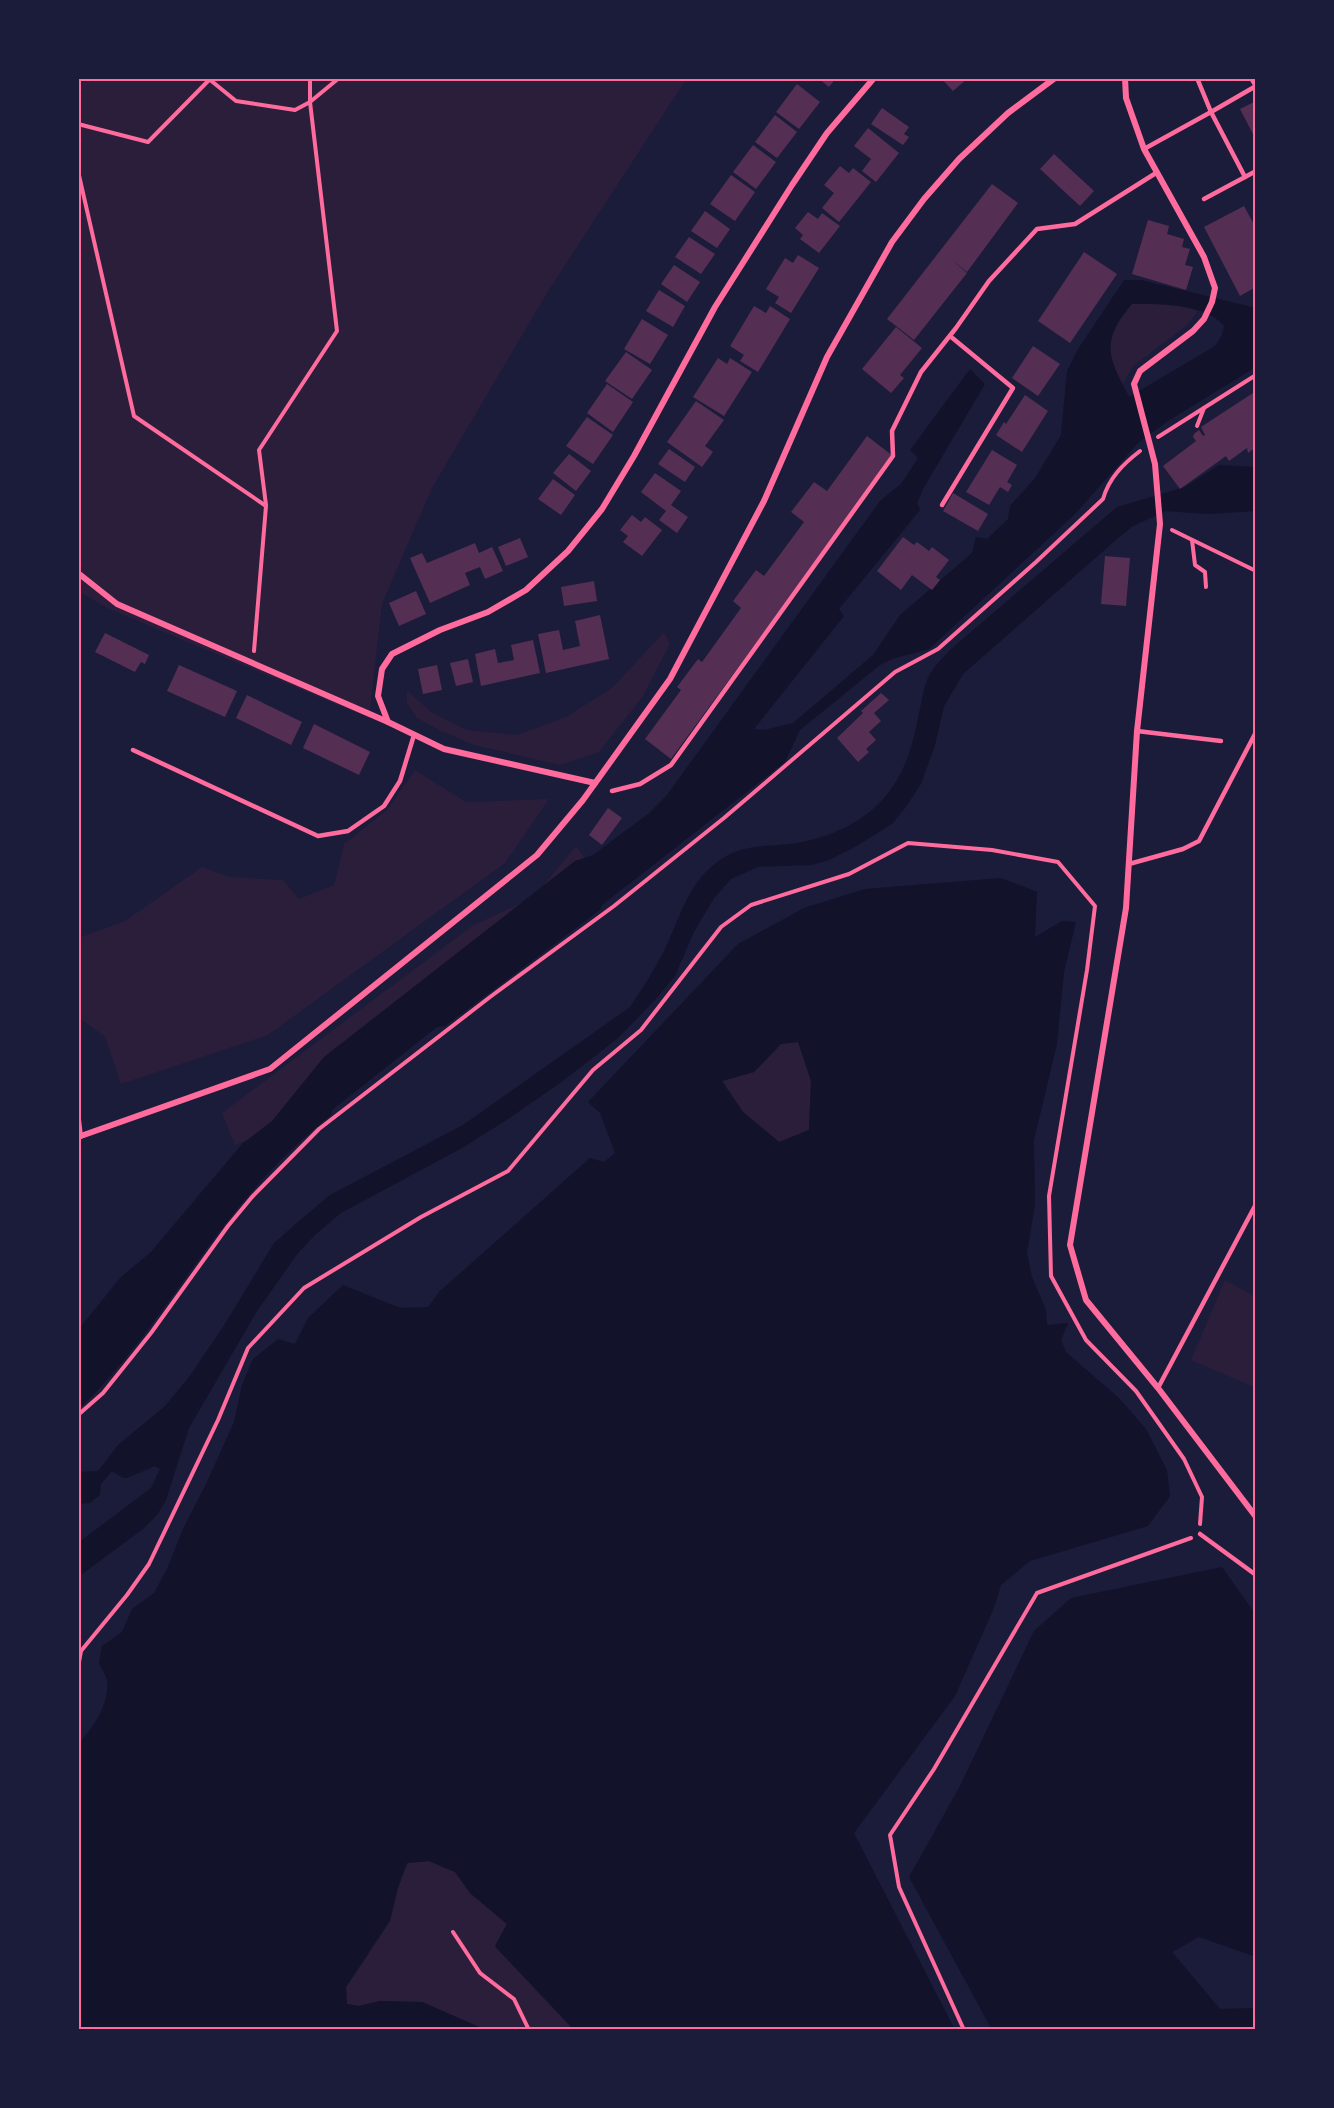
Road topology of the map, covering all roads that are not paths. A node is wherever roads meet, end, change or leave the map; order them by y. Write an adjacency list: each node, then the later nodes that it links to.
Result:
1 (874, 78): 15 (street)
2 (1055, 78): 21 (street)
3 (1125, 78): 7 (street)
4 (1197, 78): 6 (lane)
5 (1251, 78): 6 (lane)
6 (1211, 112): 7 (lane); 10 (lane)
7 (1144, 149): 9 (street)
8 (1256, 171): 10 (lane)
9 (1156, 173): 12 (lane); 16 (street)
10 (1245, 177): 11 (lane)
11 (1204, 199)
12 (950, 336): 13 (lane); 22 (lane)
13 (942, 505)
14 (78, 573): 15 (street)
15 (388, 722): 18 (street)
16 (1137, 731): 19 (lane); 23 (street)
17 (1256, 732): 23 (lane)
18 (414, 735): 20 (lane); 21 (street)
19 (1221, 741)
20 (133, 750)
21 (596, 783): 25 (street)
22 (612, 791)
23 (1129, 864): 27 (street)
24 (78, 1119): 25 (street)
25 (79, 1136)
26 (1256, 1204): 27 (lane)
27 (1158, 1388): 28 (street)
28 (1256, 1517)
29 (1200, 1534): 30 (lane)
30 (1256, 1575)

